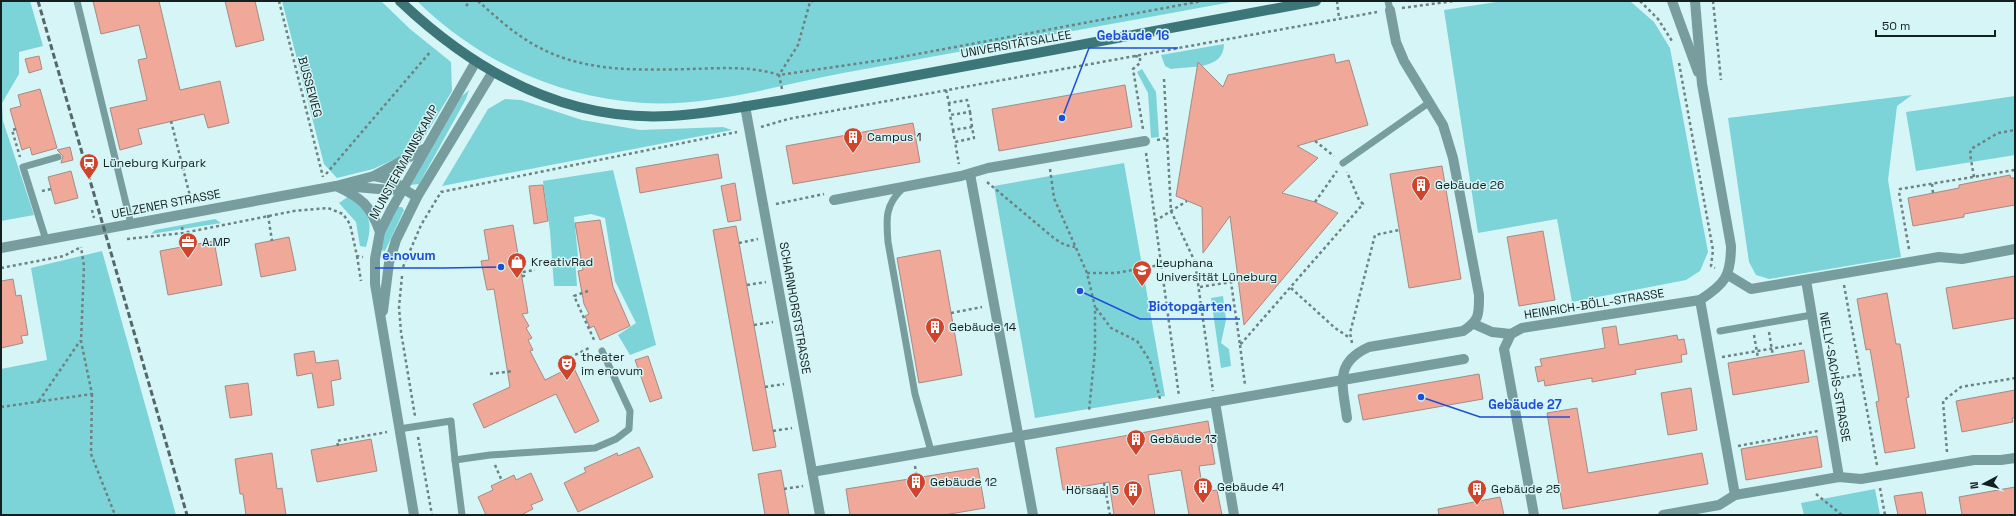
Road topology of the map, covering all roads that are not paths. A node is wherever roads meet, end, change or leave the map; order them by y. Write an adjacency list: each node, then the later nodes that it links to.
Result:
1 (77, 1): 25 (lane)
2 (400, 1): 9 (main road, UNIVERSITÄTSALLEE)
3 (1316, 1): 13 (main road, UNIVERSITÄTSALLEE)
4 (1665, 1): 8 (street)
5 (1672, 1): 8 (street)
6 (1695, 1): 11 (street)
7 (1389, 6): 12 (street)
8 (1676, 13): 11 (street)
9 (475, 63): 10 (main road, UNIVERSITÄTSALLEE); 15 (street, MUNSTERMANNSKAMP)
10 (492, 73): 13 (main road, UNIVERSITÄTSALLEE); 23 (street, MUNSTERMANNSKAMP)
11 (1702, 84): 30 (street)
12 (1430, 102): 17 (lane); 34 (street)
13 (745, 106): 48 (street, SCHARNHORSTSTRASSE)
14 (1145, 142): 18 (street)
15 (426, 148): 19 (street, UELZENER STRASSE); 21 (street, MUNSTERMANNSKAMP)
16 (58, 158): 27 (lane)
17 (1343, 163)
18 (969, 174): 22 (street); 44 (street)
19 (374, 176): 20 (street, UELZENER STRASSE); 21 (street, UELZENER STRASSE)
20 (336, 186): 21 (street, UELZENER STRASSE); 25 (street, UELZENER STRASSE); 26 (street)
21 (402, 188): 23 (street, UELZENER STRASSE); 26 (street, MUNSTERMANNSKAMP)
22 (903, 188): 24 (street); 45 (lane)
23 (417, 197): 35 (street, MUNSTERMANNSKAMP)
24 (834, 200)
25 (131, 224): 27 (street, UELZENER STRASSE)
26 (380, 232): 35 (street, MUNSTERMANNSKAMP)
27 (46, 240): 28 (street, UELZENER STRASSE)
28 (1, 248)
29 (2015, 249): 31 (street)
30 (1728, 275): 31 (street); 32 (street, HEINRICH-BÖLL-STRASSE)
31 (1806, 280): 33 (street, NELLY-SACHS-STRASSE)
32 (1700, 300): 37 (street, HEINRICH-BÖLL-STRASSE); 50 (street)
33 (1812, 315): 36 (lane); 49 (street, NELLY-SACHS-STRASSE)
34 (1474, 324): 37 (street); 40 (street)
35 (382, 327): 43 (street, MUNSTERMANNSKAMP)
36 (1720, 331)
37 (1511, 334): 56 (street)
38 (602, 351): 47 (lane)
39 (1464, 359): 40 (street)
40 (1342, 380): 41 (street); 42 (street)
41 (1215, 402): 44 (street); 55 (street)
42 (1347, 418)
43 (399, 429): 47 (lane); 51 (street, MUNSTERMANNSKAMP)
44 (1019, 436): 45 (street); 54 (street)
45 (931, 451): 48 (street)
46 (2015, 458): 49 (street)
47 (455, 460): 52 (lane)
48 (812, 472): 53 (street, SCHARNHORSTSTRASSE)
49 (1839, 477): 50 (street)
50 (1735, 495): 57 (street)
51 (414, 515)
52 (462, 515)
53 (820, 515)
54 (1033, 515)
55 (1234, 515)
56 (1534, 515)
57 (1663, 515)

